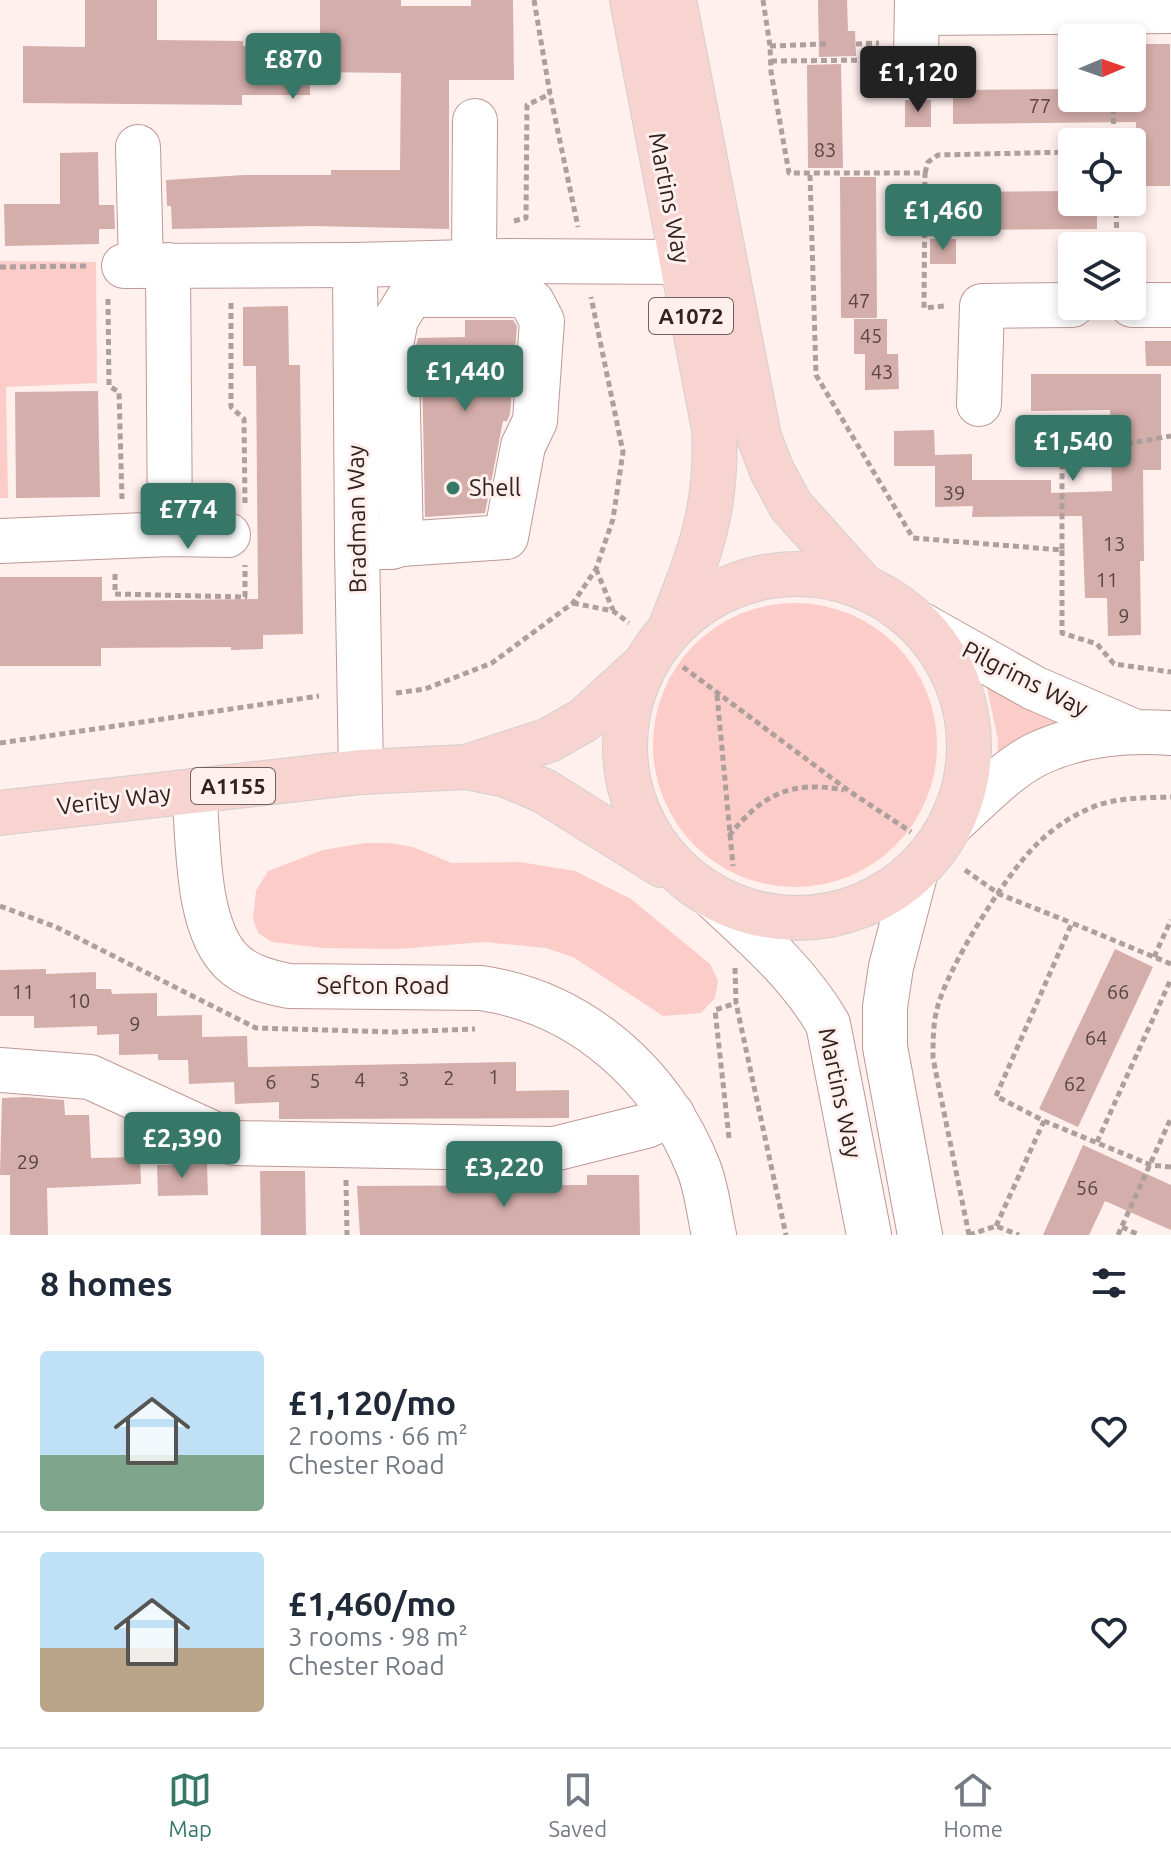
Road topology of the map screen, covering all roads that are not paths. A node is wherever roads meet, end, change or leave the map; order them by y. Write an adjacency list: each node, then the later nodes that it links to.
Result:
1 (632, 0): 9 (main road, Martins Way / A1072)
2 (674, 0): 22 (main road, Martins Way / A1072)
3 (917, 6): 4 (street); 5 (street)
4 (1171, 11)
5 (916, 59)
6 (475, 121): 8 (street)
7 (138, 147): 10 (street)
8 (490, 261): 9 (street); 11 (street)
9 (680, 262): 24 (main road, Martins Way / A1072)
10 (144, 265): 11 (street); 17 (street)
11 (355, 265): 15 (street, Bradman Way)
12 (1058, 305): 16 (street)
13 (1146, 305): 14 (street)
14 (1171, 305)
15 (372, 357): 20 (street); 20 (street); 21 (street, Bradman Way)
16 (979, 404)
17 (170, 534): 18 (street); 19 (street)
18 (228, 535)
19 (0, 541)
20 (401, 544): 21 (street)
21 (357, 547): 27 (street, Bradman Way)
22 (862, 585): 23 (main road, Martins Way); 24 (main road, Martins Way)
23 (920, 624): 25 (street, Pilgrims Way); 30 (main road, Martins Way)
24 (656, 646): 26 (main road, Verity Way / A1155); 31 (main road, Martins Way)
25 (1151, 732): 30 (street, Pilgrims Way)
26 (466, 767): 27 (main road, Verity Way / A1155); 31 (main road, Verity Way / A1155)
27 (361, 772): 28 (main road, Verity Way / A1155)
28 (194, 791): 29 (main road, Verity Way / A1155); 33 (street, Sefton Road)
29 (0, 813)
30 (926, 843): 31 (main road, Martins Way); 36 (street, Martins Way)
31 (712, 882): 35 (street, Martins Way)
32 (0, 1070): 33 (street)
33 (672, 1114): 34 (street, Sefton Road)
34 (714, 1235)
35 (869, 1235)
36 (920, 1235)

